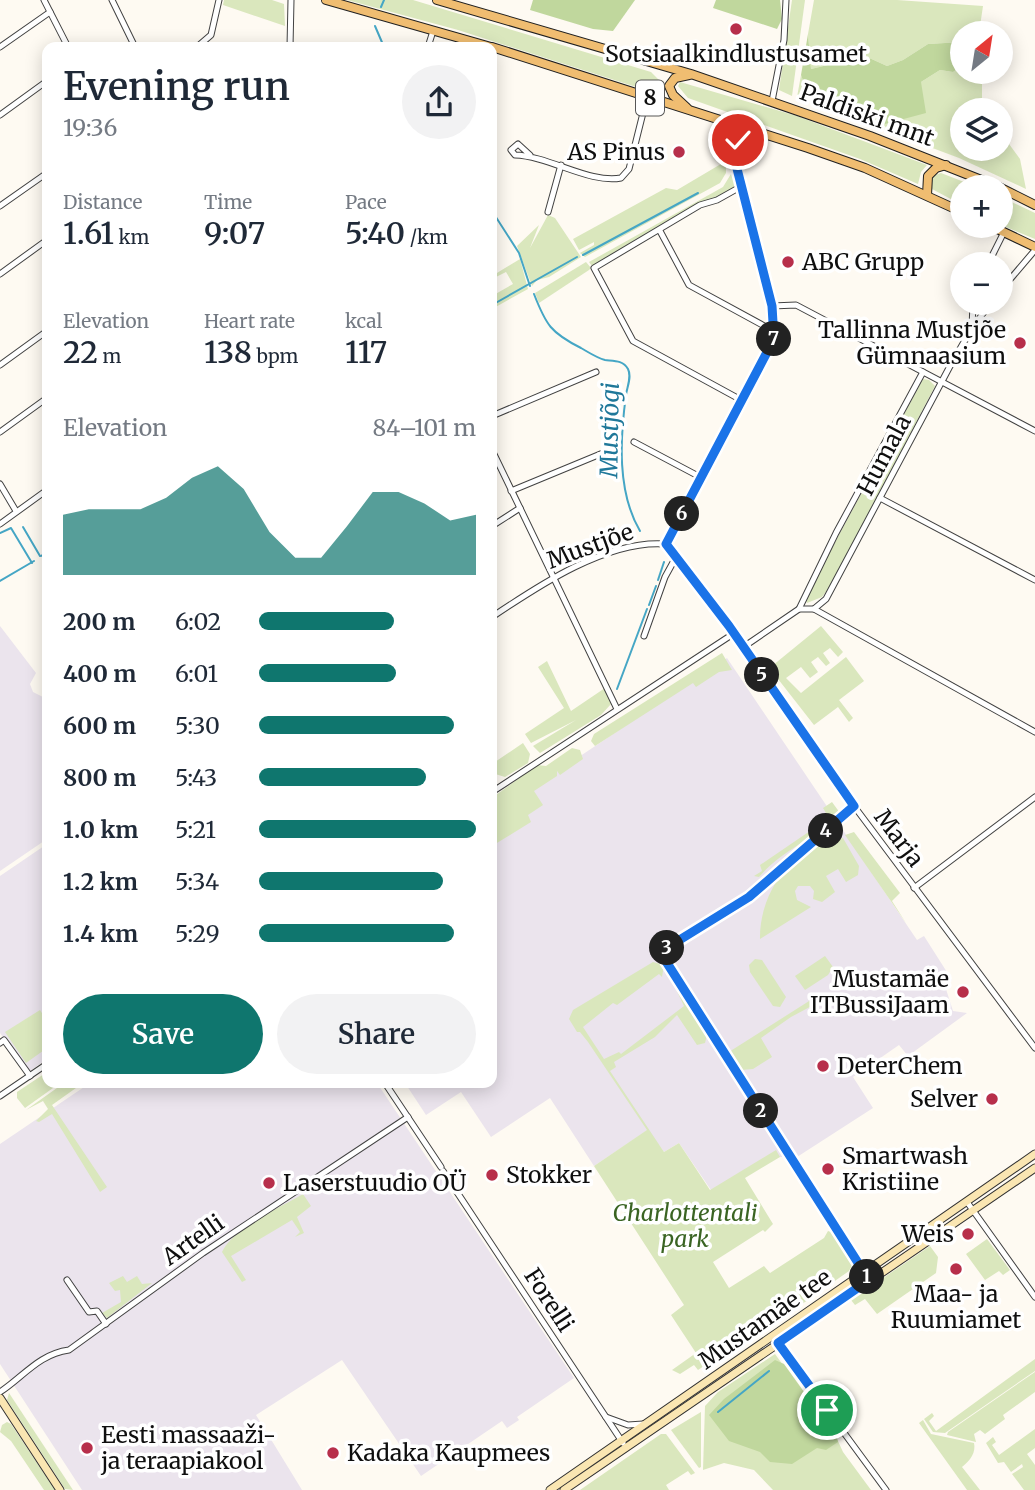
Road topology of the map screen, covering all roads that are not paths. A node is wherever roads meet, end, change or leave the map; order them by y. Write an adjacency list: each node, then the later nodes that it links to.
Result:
1 (44, 0): 8 (street)
2 (112, 0): 11 (street)
3 (219, 0): 12 (street)
4 (291, 0): 13 (street)
5 (326, 0): 9 (main road, 8)
6 (437, 0): 18 (main road, Paldiski mnt / 8)
7 (786, 0): 21 (street)
8 (50, 12): 10 (street); 16 (street)
9 (433, 31): 14 (street); 15 (main road, 8)
10 (65, 42)
11 (133, 42)
12 (203, 42)
13 (290, 42)
14 (430, 42)
15 (473, 42)
16 (0, 47)
17 (497, 49): 20 (main road, 8)
18 (691, 74): 21 (main road, Paldiski mnt / 8); 22 (main road)
19 (42, 85): 23 (street)
20 (648, 97): 22 (main road, 8); 28 (street)
21 (772, 101): 29 (main road, Paldiski mnt / 8)
22 (689, 111): 24 (main road, 8)
23 (0, 114)
24 (723, 121): 25 (main road, 8); 26 (street, Mustjõe)
25 (753, 131): 26 (street); 34 (main road, 8)
26 (733, 153): 32 (street, Mustjõe)
27 (530, 155): 28 (street)
28 (561, 165): 38 (street)
29 (946, 165): 30 (main road, Paldiski mnt / 8); 34 (main road)
30 (969, 175)
31 (42, 177): 36 (street)
32 (742, 186): 39 (street); 45 (street, Mustjõe)
33 (1013, 194): 35 (main road, Paldiski mnt / 8)
34 (928, 195): 37 (main road, 8)
35 (1035, 205)
36 (0, 206)
37 (950, 206)
38 (548, 212)
39 (660, 231): 49 (street); 55 (street)
40 (1013, 237): 42 (main road)
41 (42, 244): 43 (street)
42 (1035, 249): 44 (street)
43 (0, 274)
44 (1013, 276)
45 (772, 306): 49 (street, Mustjõe); 53 (street)
46 (973, 315): 48 (street)
47 (982, 315): 48 (street, Humala)
48 (972, 328): 54 (street, Humala)
49 (774, 329): 55 (street, Mustjõe)
50 (42, 335): 51 (street)
51 (0, 365)
52 (596, 372): 57 (street)
53 (923, 372): 54 (street); 76 (street, Humala)
54 (942, 382): 58 (street); 67 (street, Humala)
55 (743, 401): 63 (street, Mustjõe)
56 (42, 402): 59 (street)
57 (497, 414)
58 (1035, 431)
59 (0, 432)
60 (634, 442): 63 (street)
61 (615, 448): 65 (street)
62 (497, 460): 65 (street)
63 (702, 478): 72 (street, Mustjõe)
64 (0, 484): 69 (street)
65 (512, 491): 68 (street)
66 (42, 494): 69 (street)
67 (880, 498): 75 (street); 77 (street, Humala)
68 (520, 508): 70 (street); 74 (street)
69 (16, 512): 71 (street)
70 (497, 523)
71 (0, 524)
72 (666, 544): 73 (street, Marja); 74 (street, Mustjõe)
73 (676, 557): 79 (street, Marja); 80 (street)
74 (554, 575): 78 (street, Mustjõe); 82 (street)
75 (1035, 580)
76 (799, 609): 77 (street); 81 (street)
77 (814, 609): 83 (street)
78 (497, 614)
79 (733, 634): 81 (street, Marja); 82 (street)
80 (644, 636)
81 (742, 648): 86 (street, Marja)
82 (617, 709): 84 (street)
83 (1035, 732)
84 (497, 789)
85 (1035, 797): 87 (street)
86 (854, 806): 87 (street, Marja); 99 (street)
87 (914, 888): 89 (street, Marja)
88 (0, 1043): 91 (street)
89 (1035, 1048)
90 (42, 1068): 91 (street)
91 (30, 1076): 93 (street)
92 (388, 1088): 94 (street, Forelli)
93 (0, 1096)
94 (408, 1117): 102 (street, Artelli); 105 (street, Forelli)
95 (1035, 1154): 97 (main road, Mustamäe tee)
96 (1035, 1168): 98 (main road, Mustamäe tee)
97 (967, 1202): 98 (street); 99 (main road, Mustamäe tee)
98 (972, 1211): 99 (main road, Mustamäe tee); 101 (street)
99 (866, 1276): 103 (main road, Mustamäe tee); 106 (main road, Mustamäe tee)
100 (67, 1280): 102 (street)
101 (1035, 1297)
102 (106, 1324): 104 (street, Artelli)
103 (778, 1343): 108 (main road, Mustamäe tee); 112 (street)
104 (0, 1395): 109 (main road)
105 (606, 1417): 106 (street); 107 (street, Forelli)
106 (646, 1424): 107 (main road, Mustamäe tee)
107 (622, 1440): 108 (street, Forelli); 110 (main road, Mustamäe tee)
108 (627, 1448): 111 (main road, Mustamäe tee)
109 (60, 1490)
110 (550, 1490)
111 (564, 1490)
112 (886, 1490)

